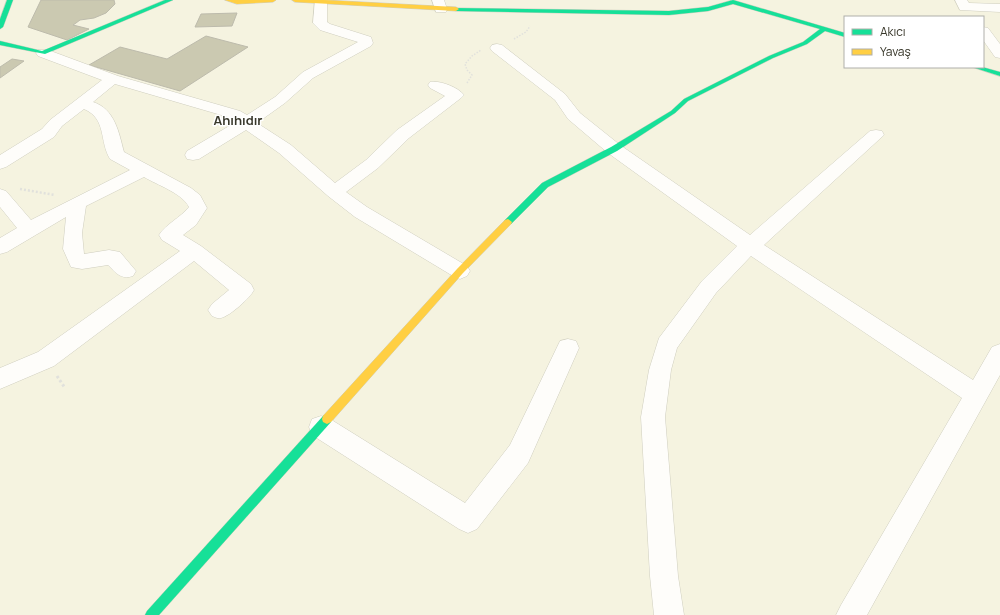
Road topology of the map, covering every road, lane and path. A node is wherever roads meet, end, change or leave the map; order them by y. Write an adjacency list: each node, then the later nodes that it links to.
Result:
1 (170, 0): 18 (street)
2 (228, 0): 3 (street)
3 (265, 0)
4 (295, 0): 6 (street)
5 (12, 1): 11 (street)
6 (320, 1): 8 (street); 26 (street)
7 (734, 1): 8 (street); 13 (street)
8 (440, 4)
9 (966, 8): 10 (street)
10 (1000, 8)
11 (2, 18): 12 (street)
12 (0, 27)
13 (823, 30): 15 (street); 28 (street)
14 (984, 32): 19 (street)
15 (844, 36)
16 (0, 43): 18 (street)
17 (497, 48): 28 (street)
18 (43, 54): 23 (street)
19 (1000, 55): 20 (street)
20 (984, 58)
21 (979, 68): 22 (street)
22 (1000, 74)
23 (113, 79): 25 (street); 26 (street)
24 (435, 85): 33 (street)
25 (82, 103): 30 (street); 31 (street)
26 (246, 123): 29 (street); 33 (street)
27 (876, 135): 36 (street)
28 (614, 149): 36 (street); 40 (street)
29 (193, 155)
30 (0, 163)
31 (144, 170): 34 (street); 38 (street)
32 (6, 192): 34 (path); 35 (street)
33 (334, 192): 40 (street)
34 (78, 203): 35 (street); 39 (street)
35 (28, 229): 37 (street)
36 (751, 246): 45 (street); 48 (street)
37 (0, 247)
38 (194, 251): 41 (street); 44 (street)
39 (126, 271)
40 (460, 271): 46 (street)
41 (219, 310)
42 (568, 348): 46 (street)
43 (1000, 354): 45 (street)
44 (0, 379)
45 (977, 395): 49 (street)
46 (321, 427): 47 (street)
47 (151, 615)
48 (669, 615)
49 (850, 615)

